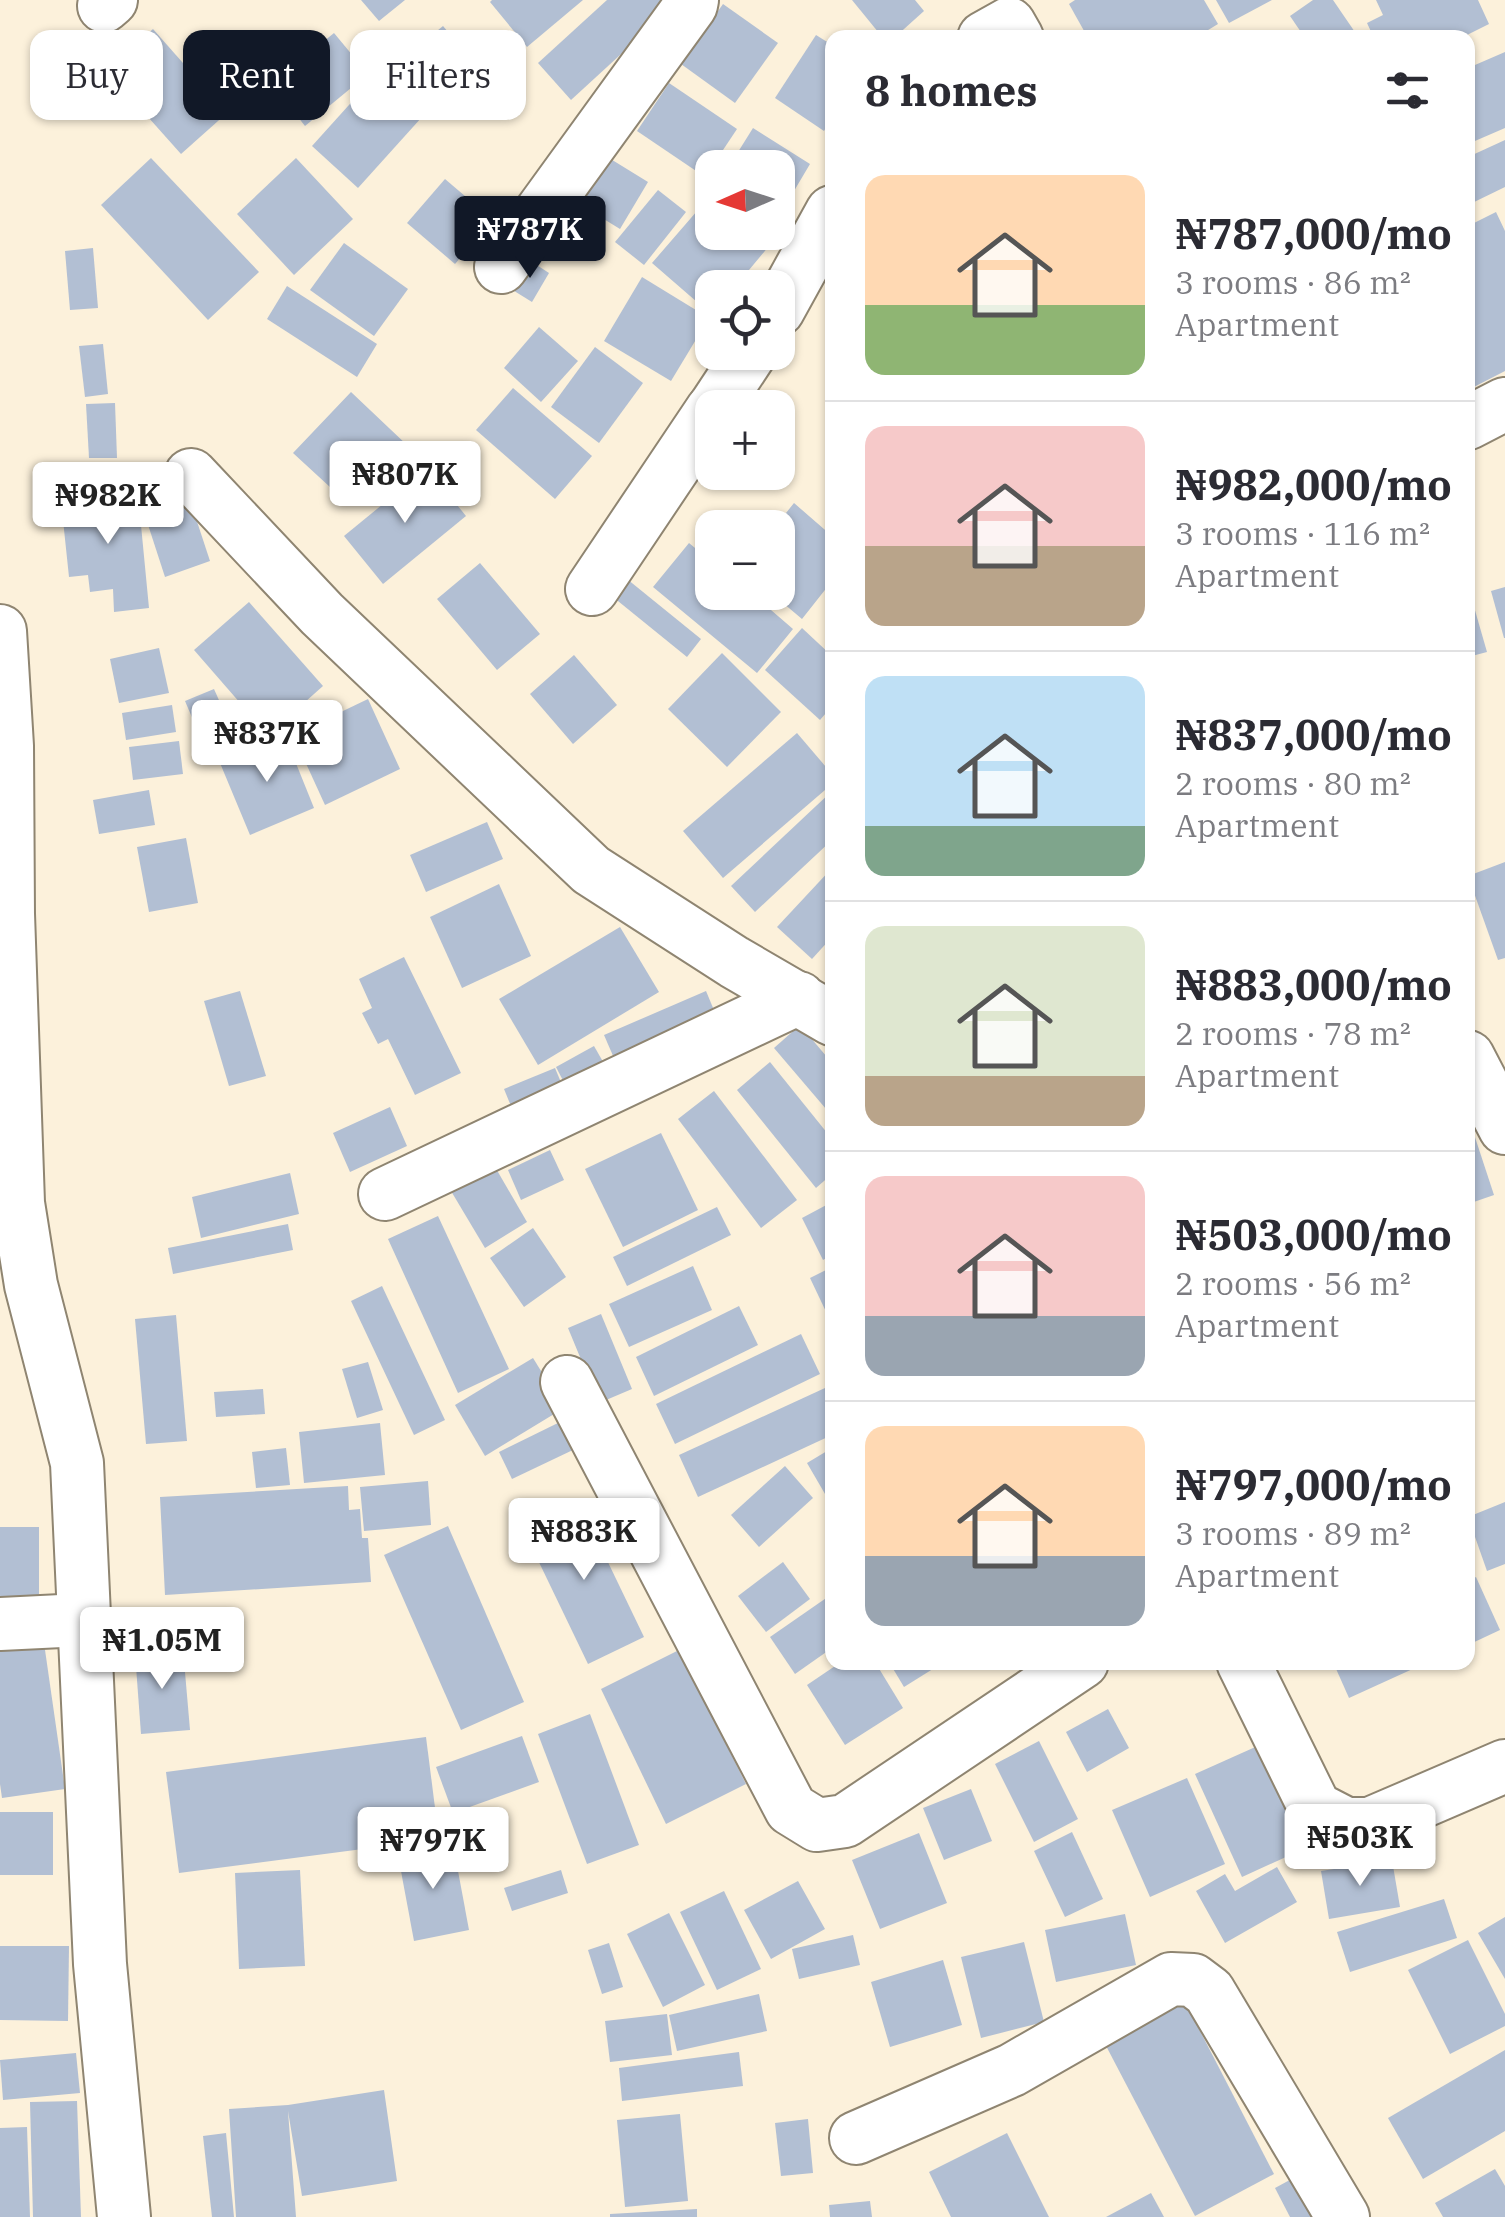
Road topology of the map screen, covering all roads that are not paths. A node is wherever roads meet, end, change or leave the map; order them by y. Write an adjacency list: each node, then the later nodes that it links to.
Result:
1 (692, 0): 3 (street)
2 (825, 225): 4 (street)
3 (501, 267)
4 (795, 279)
5 (1505, 404): 6 (street)
6 (1475, 419)
7 (695, 436): 9 (street)
8 (191, 475): 12 (street)
9 (592, 589)
10 (0, 631): 11 (street)
11 (4, 915): 17 (street)
12 (816, 1009): 15 (street)
13 (1475, 1071): 14 (street)
14 (1505, 1128)
15 (385, 1194)
16 (566, 1382): 19 (street)
17 (82, 1620): 18 (street); 23 (street)
18 (0, 1624)
19 (1070, 1670)
20 (1247, 1670): 21 (street)
21 (1505, 1766)
22 (856, 2138): 24 (street)
23 (124, 2217)
24 (1343, 2217)

